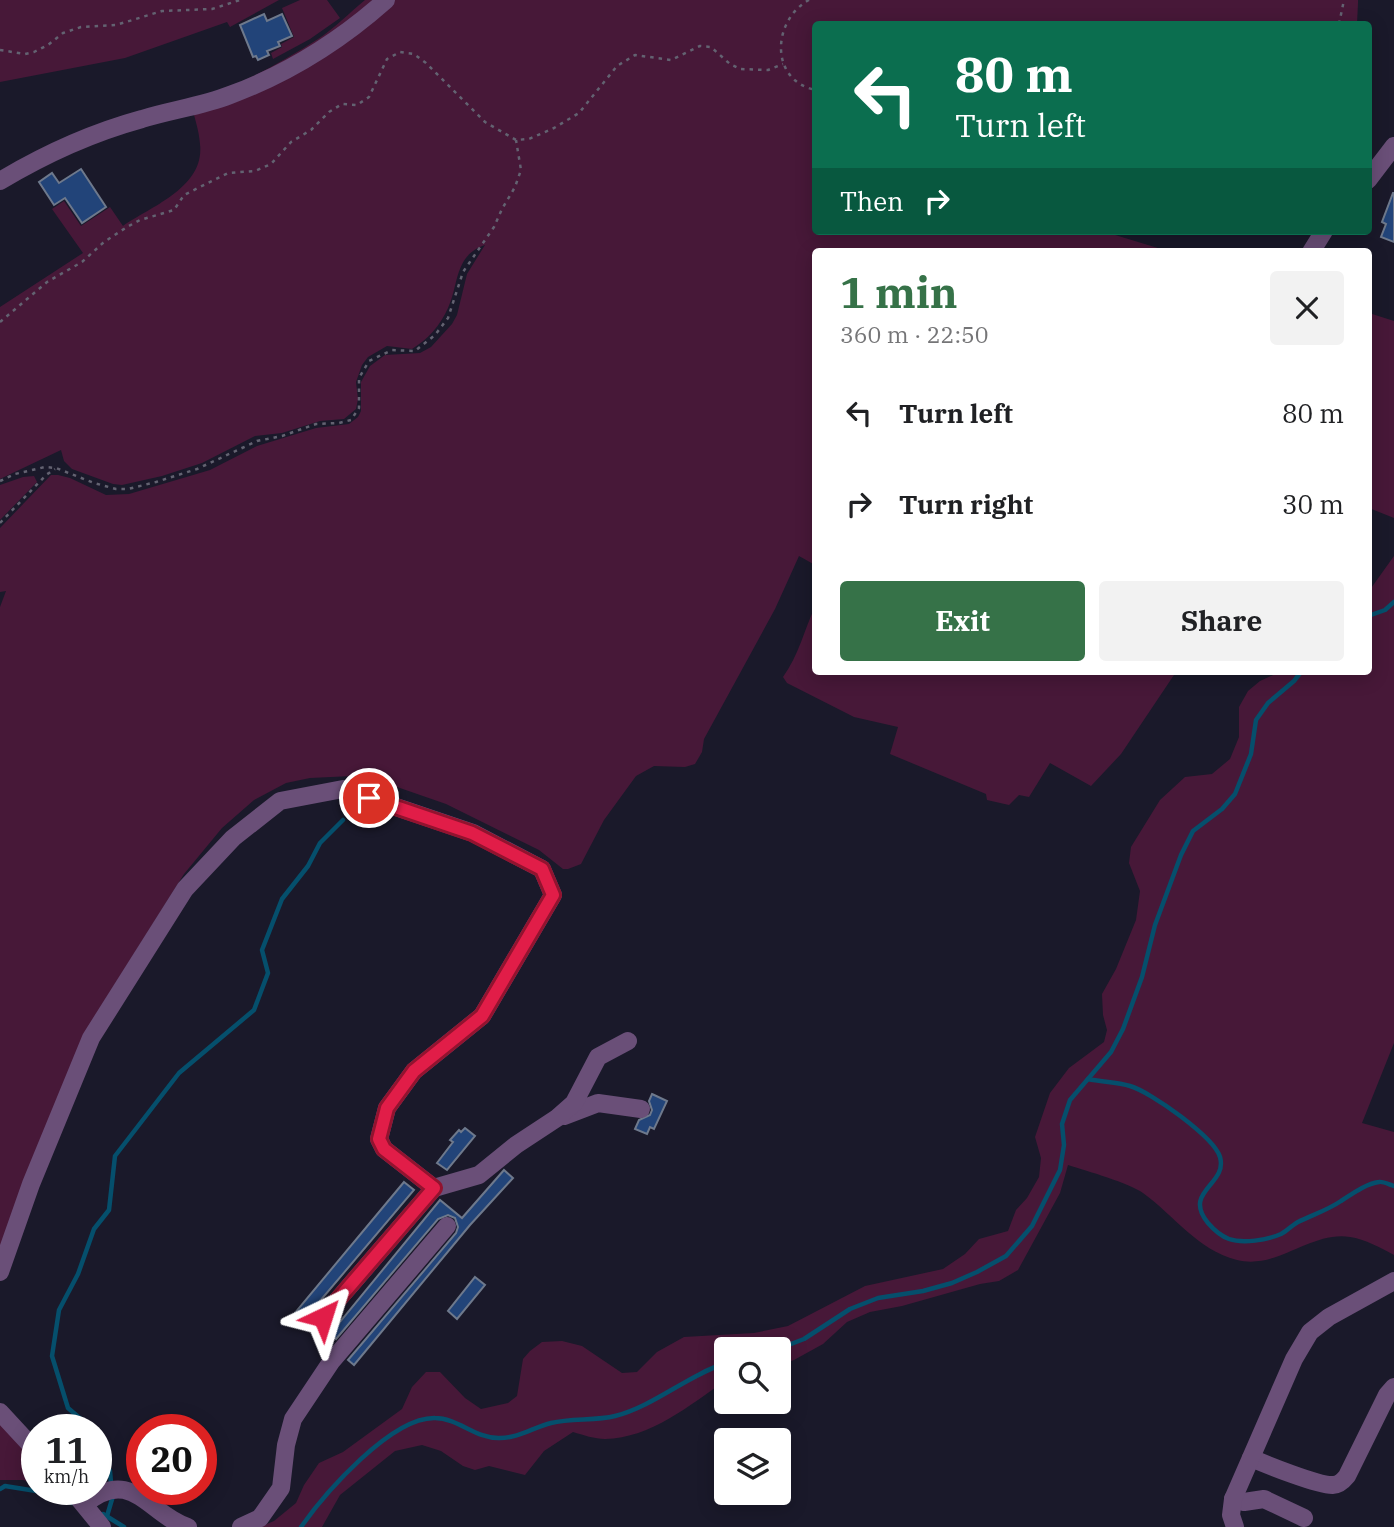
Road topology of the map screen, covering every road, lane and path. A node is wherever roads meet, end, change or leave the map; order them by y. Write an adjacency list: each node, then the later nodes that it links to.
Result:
1 (240, 0): 6 (path)
2 (386, 0): 12 (street)
3 (809, 0): 7 (path)
4 (1344, 0): 5 (path)
5 (1340, 21)
6 (0, 50)
7 (783, 64): 8 (path); 9 (path)
8 (812, 89)
9 (516, 140): 13 (path); 14 (path)
10 (1394, 146): 11 (street)
11 (1372, 175)
12 (0, 181)
13 (0, 322)
14 (57, 468): 15 (path); 16 (path)
15 (0, 481)
16 (0, 523)
17 (628, 1041): 19 (street)
18 (641, 1109): 19 (street)
19 (557, 1118): 20 (street)
20 (434, 1188): 22 (street); 24 (street)
21 (447, 1226): 35 (street)
22 (0, 1272)
23 (1394, 1281): 28 (street)
24 (323, 1317)
25 (1394, 1387): 28 (street)
26 (0, 1412): 27 (street)
27 (21, 1435)
28 (1251, 1458): 30 (street)
29 (112, 1491): 34 (street)
30 (1233, 1499): 32 (street); 36 (street)
31 (86, 1505): 33 (street)
32 (1304, 1518)
33 (102, 1527)
34 (188, 1527)
35 (241, 1527)
36 (1235, 1527)

